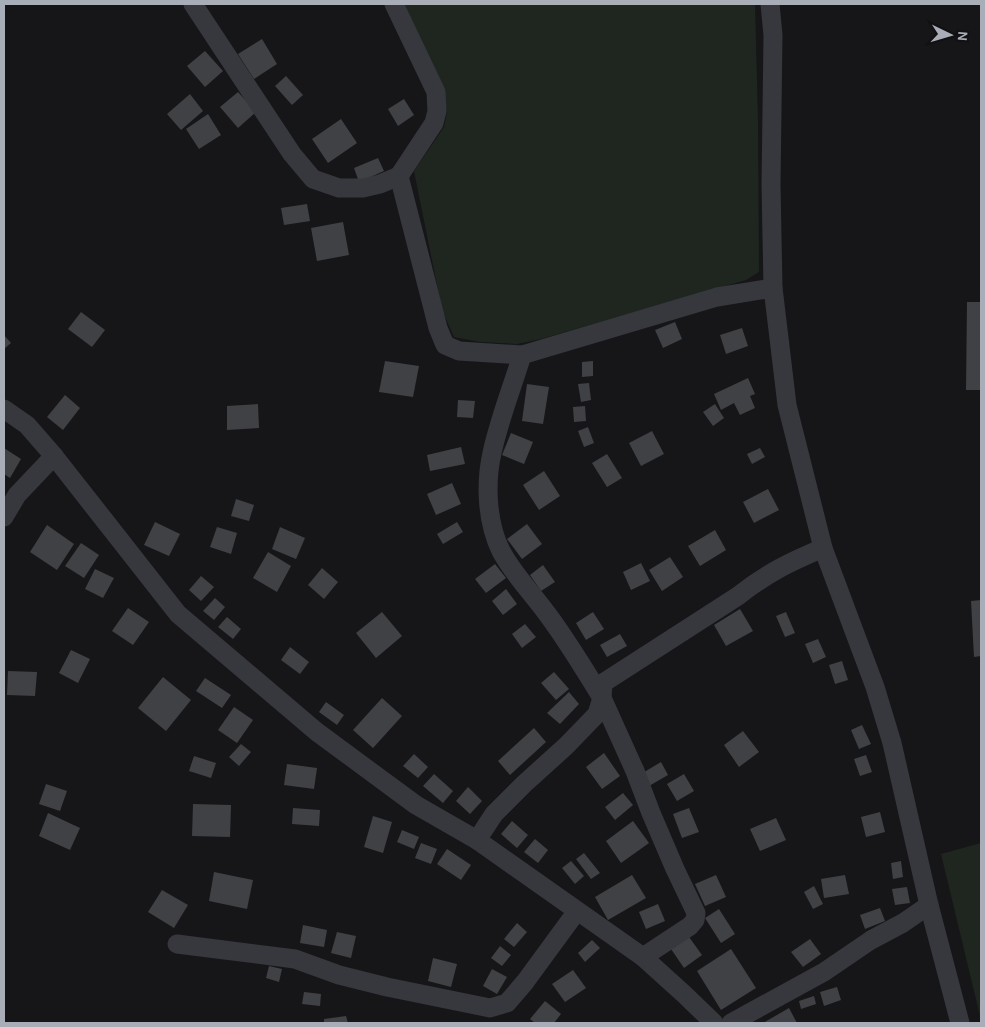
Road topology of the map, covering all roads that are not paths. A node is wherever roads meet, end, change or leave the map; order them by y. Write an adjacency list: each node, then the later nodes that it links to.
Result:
1 (193, 4): 4 (street)
2 (394, 4): 4 (street)
3 (770, 4): 5 (street)
4 (399, 176): 6 (street)
5 (773, 288): 6 (street); 10 (street)
6 (522, 355): 11 (street)
7 (4, 409): 8 (street)
8 (54, 456): 9 (street); 12 (street)
9 (4, 517)
10 (824, 548): 11 (street); 13 (street)
11 (602, 698): 12 (street); 16 (street)
12 (477, 840): 14 (street)
13 (929, 905): 18 (street); 19 (street)
14 (577, 911): 15 (street); 16 (street)
15 (176, 944)
16 (642, 958): 17 (street)
17 (714, 1023)
18 (731, 1023)
19 (960, 1023)

